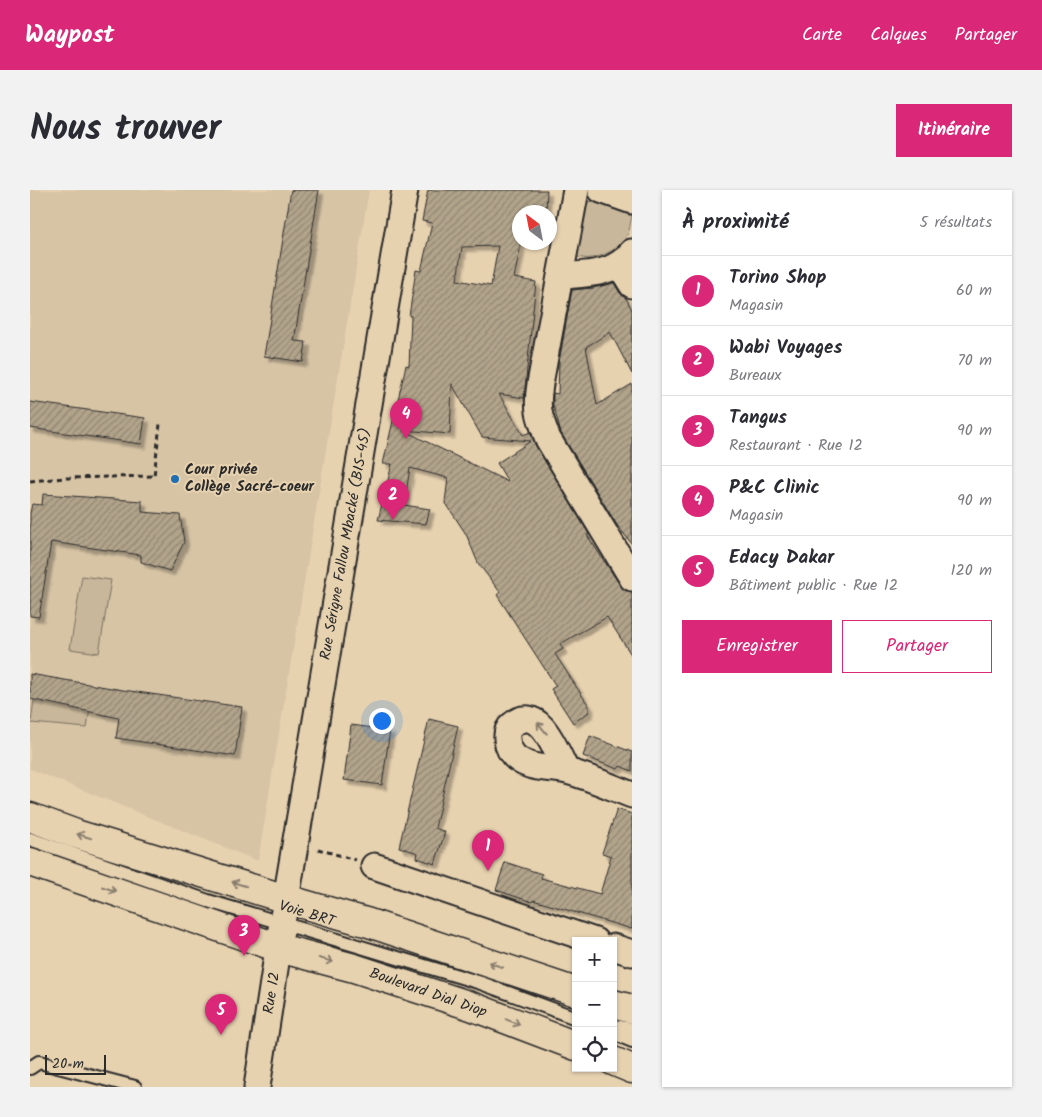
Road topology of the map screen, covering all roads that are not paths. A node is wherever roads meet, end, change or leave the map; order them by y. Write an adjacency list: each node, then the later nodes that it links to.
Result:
1 (405, 190): 14 (street, Rue Sérigne Fallou Mbacké (BIS-45))
2 (576, 190): 6 (street)
3 (601, 190): 4 (street)
4 (632, 201)
5 (628, 267): 6 (street)
6 (561, 276): 7 (street)
7 (632, 578)
8 (566, 770): 9 (street)
9 (632, 795)
10 (30, 817): 14 (street, one-way to 10)
11 (30, 839): 14 (lane, Voie BRT)
12 (30, 862): 14 (street, one-way to 14)
13 (374, 866): 15 (street)
14 (282, 923): 18 (street, one-way to 14); 21 (lane, Voie BRT); 26 (street, Boulevard Dial Diop, one-way to 26); 31 (street, Rue 12)
15 (583, 937)
16 (617, 948): 17 (street)
17 (632, 953)
18 (572, 991)
19 (617, 1005): 20 (street)
20 (632, 1009)
21 (572, 1017)
22 (617, 1027): 23 (lane)
23 (632, 1029)
24 (617, 1035): 25 (lane)
25 (632, 1041)
26 (572, 1044)
27 (617, 1063): 29 (street)
28 (30, 1068): 30 (lane)
29 (632, 1069)
30 (135, 1087)
31 (258, 1087)

